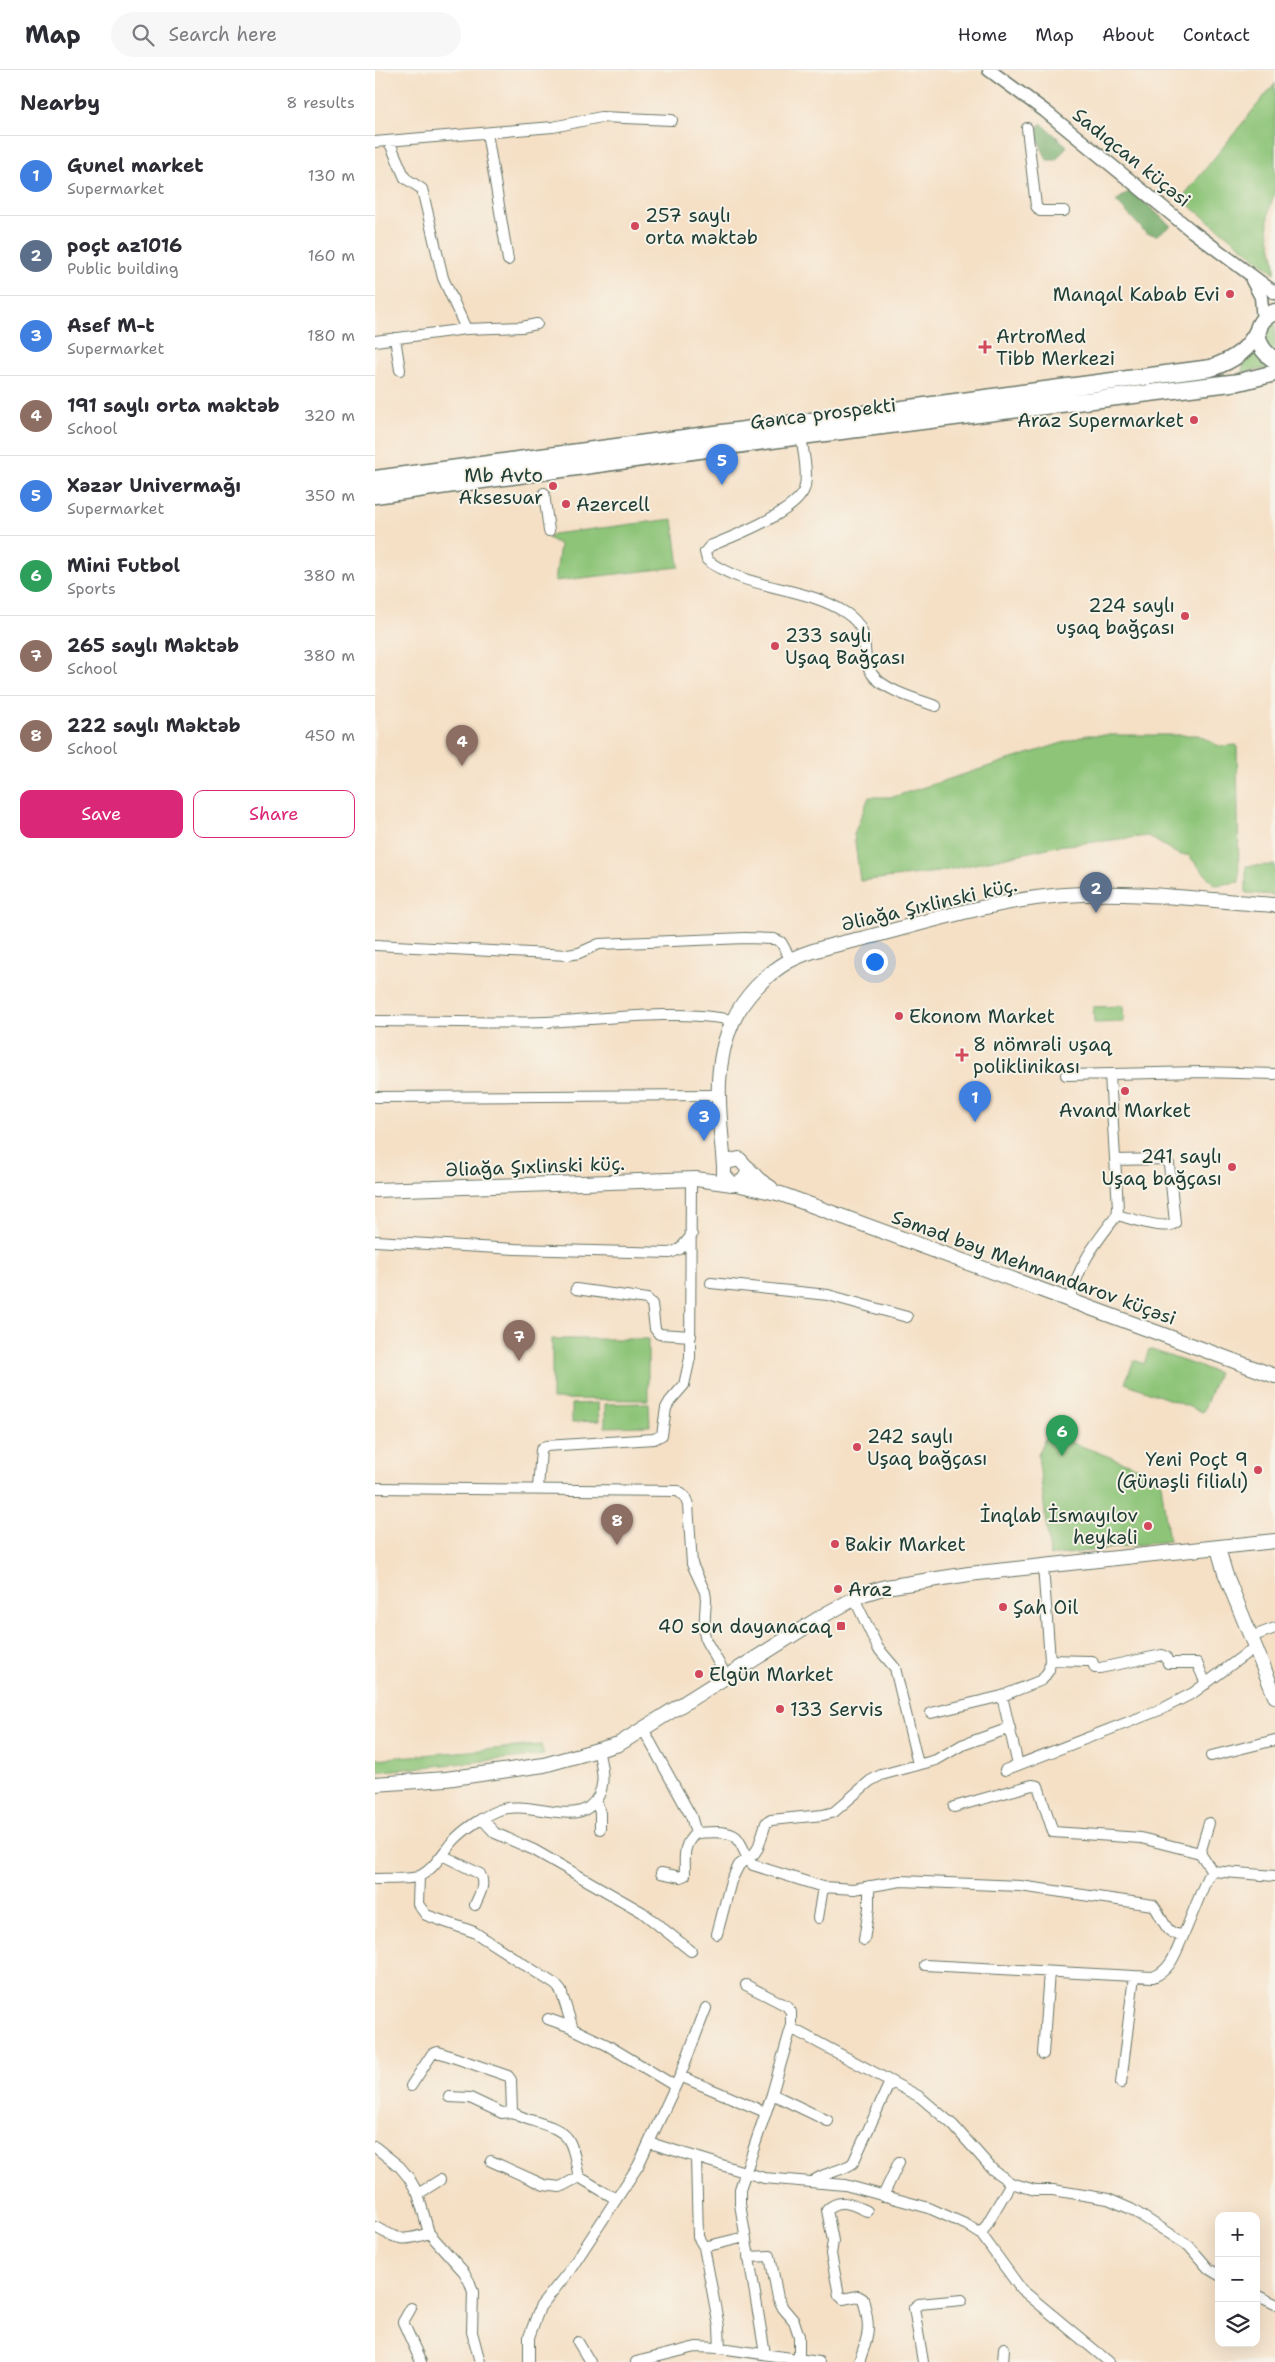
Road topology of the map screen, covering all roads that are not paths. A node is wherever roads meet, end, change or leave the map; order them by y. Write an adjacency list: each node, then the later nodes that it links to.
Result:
1 (989, 70): 9 (street, Sadıqcan küçəsi)
2 (672, 120): 4 (street)
3 (1027, 128): 7 (street)
4 (487, 133): 5 (street); 8 (street)
5 (389, 141): 6 (street); 13 (street)
6 (375, 142)
7 (1064, 211)
8 (508, 260)
9 (1249, 275): 10 (street, Sadıqcan küçəsi); 11 (street)
10 (1275, 293)
11 (1266, 320): 16 (main road); 20 (main road, Gəncə prospekti)
12 (537, 324): 13 (street)
13 (465, 329): 14 (street)
14 (395, 338): 15 (street); 17 (street)
15 (375, 341)
16 (1275, 360)
17 (400, 370)
18 (1275, 373): 19 (main road, Gəncə prospekti)
19 (801, 436): 22 (main road, Gəncə prospekti); 24 (street)
20 (375, 479)
21 (544, 493): 23 (street)
22 (375, 495)
23 (549, 531)
24 (936, 706)
25 (1275, 905): 27 (main road, Əliağa Şıxlinski küç.)
26 (375, 945): 27 (street)
27 (791, 960): 28 (main road, Əliağa Şıxlinski küç.)
28 (733, 1020): 29 (street); 33 (main road, Əliağa Şıxlinski küç.)
29 (375, 1021)
30 (1275, 1074): 32 (street)
31 (1066, 1075): 32 (street)
32 (1110, 1075): 36 (street)
33 (718, 1095): 34 (street); 35 (main road, Əliağa Şıxlinski küç.)
34 (375, 1097)
35 (722, 1131): 37 (main road); 38 (main road, Əliağa Şıxlinski küç.)
36 (1115, 1160): 43 (street); 43 (street)
37 (745, 1165): 38 (main road); 40 (main road); 42 (main road)
38 (724, 1166): 39 (main road); 40 (main road)
39 (693, 1179): 40 (main road); 41 (main road, Əliağa Şıxlinski küç.); 44 (street)
40 (734, 1184): 42 (main road)
41 (375, 1190)
42 (781, 1194): 48 (main road, Səməd bəy Mehmandarov küçəsi)
43 (1117, 1215): 48 (street)
44 (692, 1235): 45 (street); 50 (street)
45 (375, 1241)
46 (711, 1283): 49 (street)
47 (576, 1289): 50 (street)
48 (1070, 1301): 51 (main road, Səməd bəy Mehmandarov küçəsi)
49 (907, 1317)
50 (691, 1336): 53 (street)
51 (1275, 1376)
52 (375, 1488): 53 (street)
53 (538, 1488): 61 (street)
54 (1275, 1541): 55 (main road)
55 (1218, 1548): 56 (main road); 59 (main road)
56 (1043, 1566): 57 (main road); 60 (street)
57 (854, 1598): 61 (main road); 71 (street)
58 (1275, 1628): 59 (street)
59 (1253, 1642): 62 (street); 64 (main road)
60 (1050, 1660): 62 (street); 63 (street)
61 (727, 1676): 67 (main road)
62 (1206, 1684): 72 (street)
63 (1002, 1696): 65 (street); 66 (street)
64 (1275, 1696)
65 (931, 1713)
66 (1009, 1728): 71 (street); 72 (street)
67 (643, 1729): 69 (main road); 80 (street)
68 (1275, 1740): 70 (street)
69 (598, 1750): 74 (main road); 75 (street)
70 (1211, 1756)
71 (918, 1764): 83 (street)
72 (1018, 1765): 73 (street)
73 (1005, 1770)
74 (375, 1784)
75 (596, 1799): 77 (street); 79 (street)
76 (954, 1807): 81 (street)
77 (481, 1819): 82 (street); 96 (street)
78 (1209, 1822): 81 (street)
79 (600, 1829)
80 (696, 1833): 83 (street); 85 (street)
81 (1200, 1853): 84 (street)
82 (442, 1854): 86 (street); 91 (street)
83 (746, 1858): 89 (street); 93 (street)
84 (1212, 1872): 87 (street); 94 (street)
85 (661, 1873)
86 (419, 1876): 88 (street); 103 (street)
87 (1275, 1876)
88 (375, 1878)
89 (823, 1886): 90 (street); 92 (street)
90 (869, 1886): 94 (street); 95 (street)
91 (475, 1905)
92 (818, 1918)
93 (717, 1934)
94 (1184, 1934): 99 (street)
95 (864, 1940)
96 (691, 1951)
97 (925, 1965): 98 (street)
98 (1049, 1972): 99 (street); 105 (street)
99 (1134, 1976): 108 (street)
100 (746, 1985): 104 (street)
101 (706, 2008): 106 (street)
102 (549, 2019): 103 (street)
103 (571, 2027): 106 (street)
104 (791, 2028): 107 (street); 110 (street)
105 (1043, 2054)
106 (678, 2081): 113 (street); 115 (street)
107 (889, 2082): 123 (street); 124 (street)
108 (1121, 2084)
109 (411, 2086): 112 (street)
110 (772, 2094): 113 (street); 114 (street)
111 (449, 2097): 112 (street)
112 (512, 2112): 121 (street)
113 (765, 2112): 120 (street)
114 (828, 2121)
115 (650, 2143): 117 (street); 127 (street)
116 (375, 2146): 125 (street)
117 (696, 2157): 120 (street); 133 (street)
118 (491, 2161): 121 (street)
119 (899, 2162): 126 (street)
120 (745, 2172): 123 (street); 132 (street)
121 (579, 2178): 127 (street)
122 (440, 2180): 125 (street)
123 (812, 2182): 126 (street)
124 (1011, 2183): 131 (street); 135 (street)
125 (418, 2194): 130 (street)
126 (883, 2196): 131 (street)
127 (616, 2199): 147 (street)
128 (867, 2211): 151 (street)
129 (375, 2227): 130 (street)
130 (429, 2234): 146 (street)
131 (981, 2234): 154 (street)
132 (745, 2237): 133 (street); 134 (street)
133 (703, 2247): 141 (street)
134 (748, 2257): 143 (street); 144 (street)
135 (1215, 2273)
136 (1260, 2297): 138 (street)
137 (962, 2300): 152 (street)
138 (1275, 2304)
139 (411, 2308): 145 (street)
140 (578, 2342): 148 (street)
141 (720, 2348): 143 (street); 149 (street)
142 (1003, 2348): 153 (street)
143 (765, 2354): 144 (street)
144 (799, 2358): 150 (street)
145 (421, 2362)
146 (480, 2362)
147 (529, 2362)
148 (590, 2362)
149 (636, 2362)
150 (819, 2362)
151 (859, 2362)
152 (923, 2362)
153 (1003, 2362)
154 (1109, 2362)

